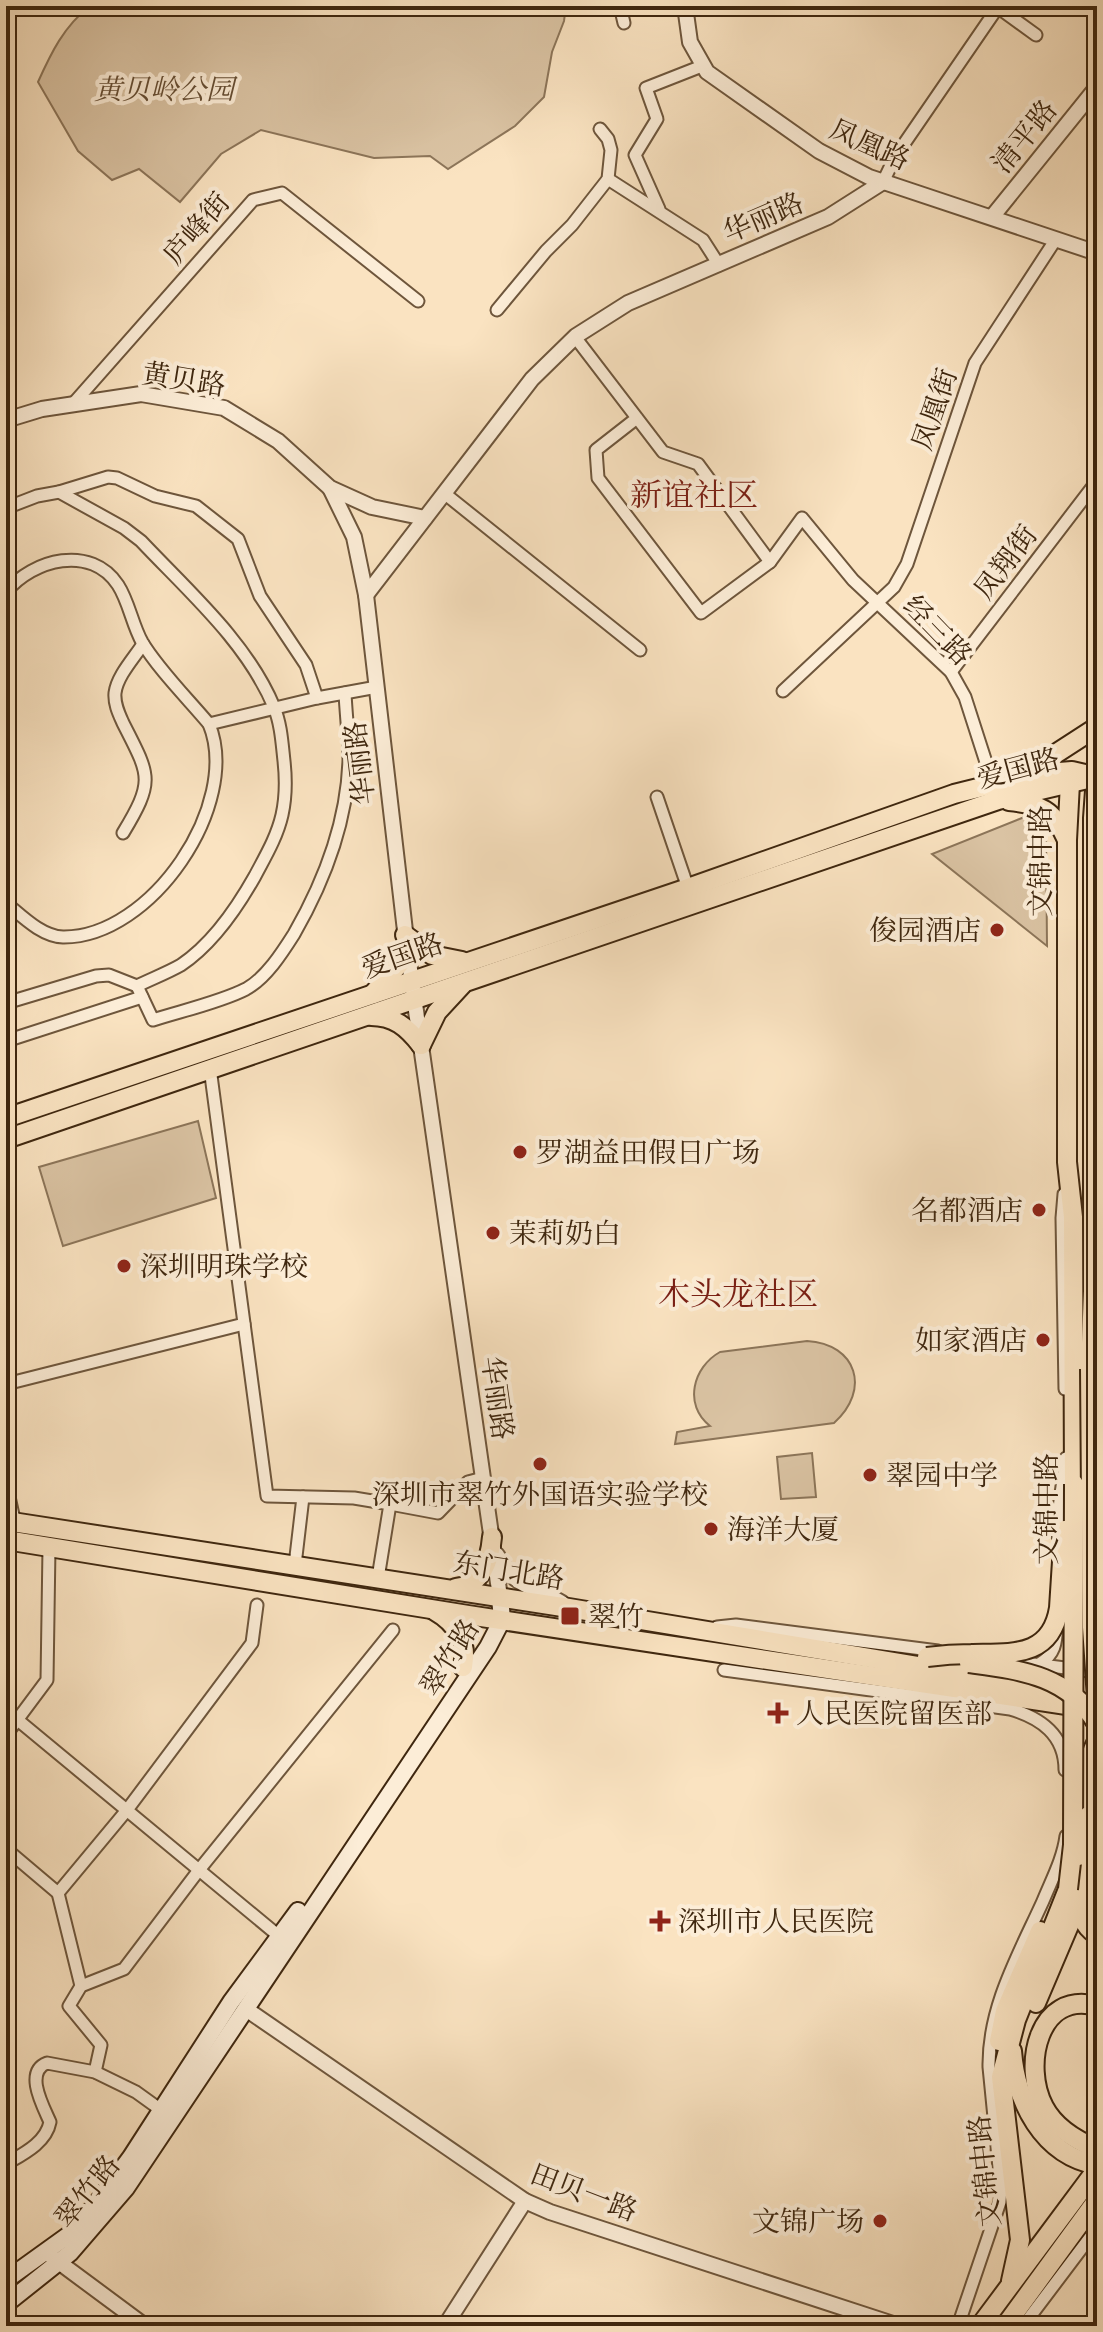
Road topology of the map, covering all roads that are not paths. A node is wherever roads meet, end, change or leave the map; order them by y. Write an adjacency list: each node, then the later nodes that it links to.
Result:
1 (620, 6): 4 (street)
2 (685, 6): 6 (street, 凤凰路)
3 (997, 6): 5 (street); 11 (street)
4 (624, 23)
5 (1036, 35)
6 (702, 66): 11 (street, 凤凰路); 12 (street)
7 (1097, 87): 8 (street, 清平路)
8 (1091, 106): 13 (street, 清平路)
9 (600, 129): 10 (street)
10 (608, 179): 12 (street); 18 (street)
11 (883, 182): 13 (street, 凤凰路); 16 (street, 华丽路)
12 (659, 209): 16 (street)
13 (992, 217): 14 (street, 凤凰路)
14 (1056, 239): 15 (street, 凤凰路); 32 (street, 凤凰街)
15 (1097, 253)
16 (719, 265): 19 (street, 华丽路)
17 (418, 301): 20 (street, 庐峰街)
18 (497, 310)
19 (575, 337): 21 (street); 26 (street, 华丽路)
20 (73, 404): 22 (street, 黄贝路); 24 (street, 黄贝路)
21 (637, 418): 29 (street); 29 (street)
22 (6, 420)
23 (1097, 481): 35 (street, 凤翔街)
24 (330, 488): 28 (street, 黄贝路); 31 (street, 黄贝路)
25 (59, 492): 27 (street); 39 (street); 40 (street)
26 (444, 493): 28 (street, 华丽路); 34 (street)
27 (6, 508)
28 (425, 518): 31 (street, 华丽路)
29 (770, 562): 32 (street, 经三路)
30 (6, 592): 33 (street)
31 (366, 595): 36 (street, 华丽路)
32 (877, 603): 35 (street, 经三路); 37 (street, 凤凰街)
33 (143, 644): 41 (street); 48 (street)
34 (640, 650)
35 (951, 672): 46 (street, 经三路)
36 (377, 687): 38 (street); 52 (street, 华丽路)
37 (783, 691)
38 (345, 693): 39 (street); 55 (street)
39 (317, 698): 40 (street)
40 (274, 708): 41 (street); 55 (street)
41 (209, 724): 51 (street)
42 (1097, 727): 43 (main road); 45 (main road, 文锦中路)
43 (1019, 776): 45 (main road, 爱国路); 46 (main road, 爱国路)
44 (1097, 776): 45 (main road, 爱国路); 57 (main road, 文锦中路)
45 (1071, 777): 46 (main road, 爱国路); 49 (main road, 文锦中路)
46 (995, 792): 49 (main road); 50 (main road, 爱国路); 53 (main road, 爱国路)
47 (657, 797): 50 (street)
48 (123, 833)
49 (1067, 840): 66 (main road, 文锦中路)
50 (688, 888): 53 (main road, 爱国路)
51 (6, 903)
52 (406, 942): 53 (main road); 54 (street, 华丽路); 56 (main road)
53 (468, 971): 54 (main road, 爱国路); 61 (main road)
54 (413, 990): 56 (main road, 爱国路); 59 (main road, 爱国路); 61 (street, 华丽路)
55 (140, 992): 58 (street); 60 (street)
56 (373, 994): 63 (main road, 爱国路)
57 (1095, 996): 64 (main road, 文锦中路)
58 (6, 1003)
59 (365, 1015): 61 (main road); 62 (main road, 爱国路)
60 (6, 1041)
61 (421, 1045): 72 (street, 华丽路)
62 (210, 1068): 65 (main road, 爱国路); 69 (street)
63 (6, 1117)
64 (1095, 1127): 67 (main road, 文锦中路)
65 (6, 1139)
66 (1067, 1162): 70 (main road, 文锦中路); 93 (street)
67 (1093, 1291): 68 (street); 70 (main road, 文锦中路)
68 (1097, 1319)
69 (244, 1324): 71 (street); 75 (street)
70 (1083, 1369): 73 (main road, 文锦中路)
71 (6, 1384)
72 (483, 1478): 76 (street); 79 (street, 华丽路)
73 (1082, 1483): 77 (main road, bridge); 92 (main road, bridge); 97 (main road, 文锦中路, bridge); 108 (main road, 文锦中路, bridge)
74 (6, 1490): 78 (street)
75 (303, 1497): 76 (street); 81 (street)
76 (390, 1504): 82 (street)
77 (1097, 1513)
78 (8, 1528): 80 (main road, 东门北路); 81 (main road, 东门北路)
79 (493, 1542): 83 (main road); 84 (street, 华丽路); 86 (street)
80 (49, 1548): 87 (main road, 东门北路); 100 (street)
81 (295, 1565): 82 (main road, 东门北路)
82 (378, 1578): 83 (main road, 东门北路)
83 (450, 1589): 84 (main road, 东门北路)
84 (500, 1597): 86 (main road, 东门北路); 88 (main road, 翠竹路)
85 (257, 1605): 104 (street)
86 (569, 1608): 89 (main road, 东门北路)
87 (432, 1610): 88 (main road, 东门北路); 94 (main road)
88 (499, 1620): 94 (main road, 翠竹路); 98 (main road, 东门北路); 114 (main road, 翠竹路)
89 (693, 1629): 91 (main road, 东门北路); 92 (street)
90 (393, 1630): 107 (street)
91 (826, 1651): 92 (main road); 97 (main road, 东门北路)
92 (931, 1654): 93 (street); 101 (main road, bridge)
93 (1039, 1664): 96 (street)
94 (463, 1667): 111 (main road, 翠竹路)
95 (724, 1670): 134 (street)
96 (1097, 1672)
97 (1097, 1697)
98 (1032, 1700): 99 (main road, 东门北路); 105 (main road)
99 (1097, 1709)
100 (19, 1721): 102 (street); 104 (street)
101 (1097, 1724)
102 (6, 1735)
103 (1097, 1741): 105 (main road)
104 (127, 1810): 107 (street); 109 (street)
105 (1084, 1818): 108 (main road); 108 (main road, bridge); 116 (main road)
106 (6, 1849): 109 (street)
107 (199, 1870): 111 (street); 112 (street)
108 (1083, 1881): 110 (main road); 116 (main road); 116 (main road, 文锦中路)
109 (58, 1893): 112 (street)
110 (1097, 1935)
111 (280, 1937): 117 (main road, 翠竹路)
112 (81, 1986): 115 (street)
113 (1097, 2006): 118 (main road)
114 (246, 2009): 122 (street, 田贝一路); 126 (main road, 翠竹路)
115 (95, 2072): 117 (street); 119 (street)
116 (1008, 2072): 120 (main road); 128 (main road, 文锦中路)
117 (161, 2110): 125 (main road, 翠竹路)
118 (1097, 2149)
119 (6, 2164)
120 (1097, 2167): 128 (main road)
121 (1097, 2200): 124 (main road)
122 (525, 2201): 132 (street); 133 (street, 田贝一路)
123 (1097, 2208): 124 (main road)
124 (1088, 2226): 135 (main road); 136 (street)
125 (45, 2252): 126 (street); 127 (main road, 翠竹路)
126 (60, 2262): 129 (main road, 翠竹路); 131 (street)
127 (6, 2280)
128 (1010, 2284): 130 (main road)
129 (6, 2304)
130 (980, 2323)
131 (145, 2326)
132 (445, 2326)
133 (899, 2326)
134 (958, 2326)
135 (1005, 2326)
136 (1023, 2326)

